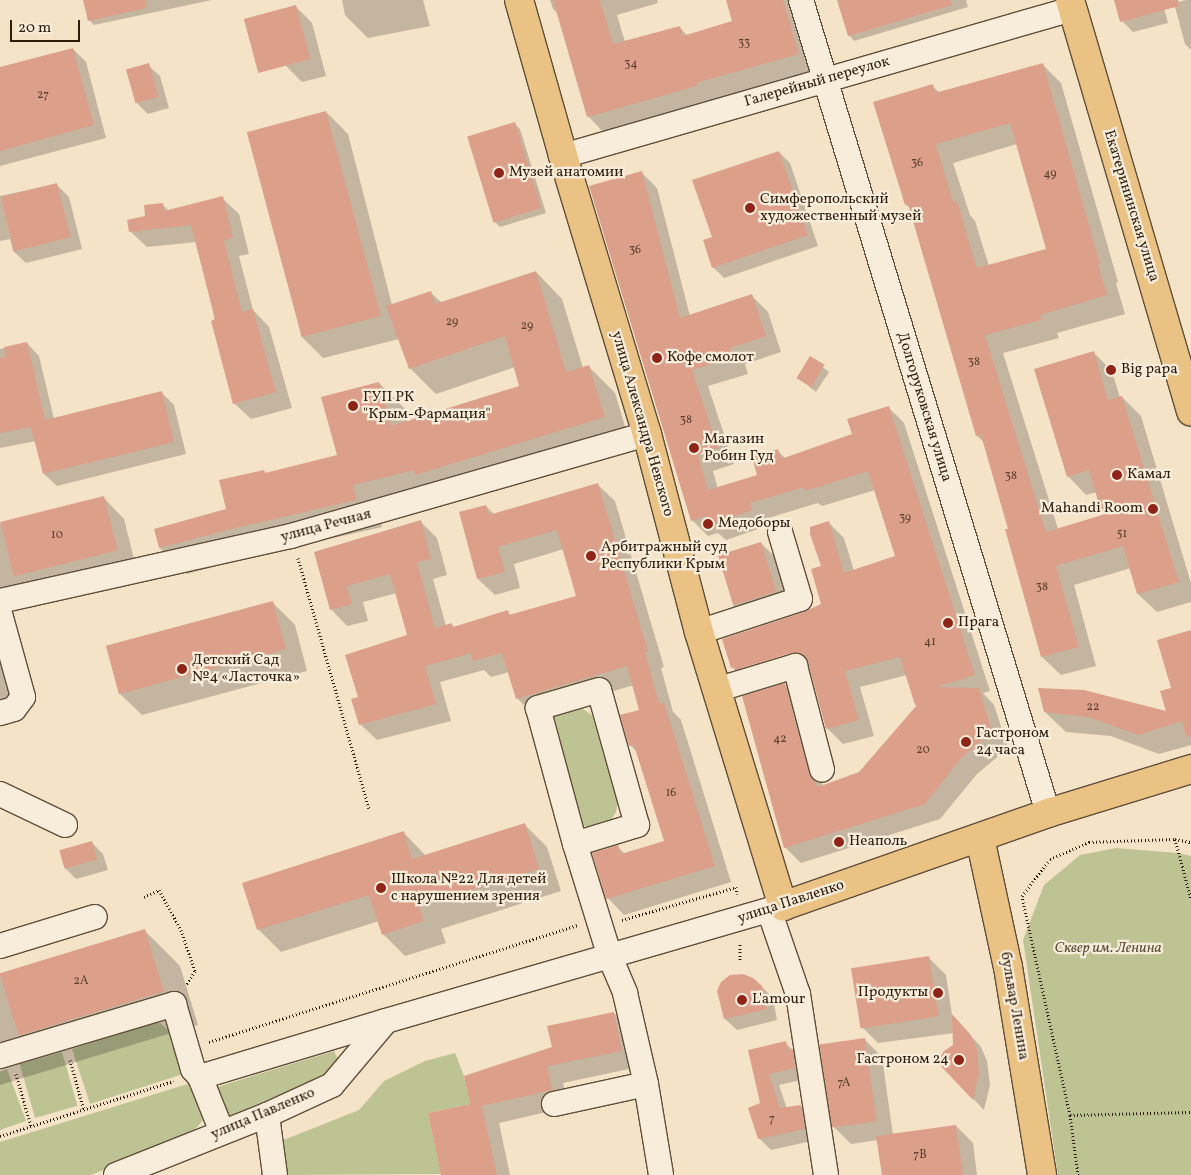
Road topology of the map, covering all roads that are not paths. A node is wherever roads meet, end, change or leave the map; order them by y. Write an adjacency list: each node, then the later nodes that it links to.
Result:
1 (519, 0): 5 (main road, улица Александра Невского)
2 (800, 0): 4 (street, Долгоруковская улица)
3 (1071, 5): 4 (street, Галерейный переулок); 6 (main road, Екатерининская улица)
4 (824, 80): 5 (street, Галерейный переулок); 17 (street, Долгоруковская улица)
5 (563, 156): 7 (main road, улица Александра Невского)
6 (1191, 412)
7 (647, 434): 9 (street, улица Речная); 11 (main road, улица Александра Невского)
8 (780, 532): 11 (street)
9 (0, 601)
10 (0, 614): 13 (street)
11 (699, 632): 12 (main road, улица Александра Невского)
12 (716, 690): 14 (street); 21 (main road, улица Александра Невского)
13 (0, 713)
14 (822, 770)
15 (1191, 770): 17 (main road, улица Павленко)
16 (0, 794): 18 (street)
17 (1048, 813): 19 (main road, улица Павленко)
18 (65, 826)
19 (980, 838): 21 (main road, улица Павленко); 36 (main road, бульвар Ленина)
20 (576, 844): 20 (street); 24 (street)
21 (776, 908): 24 (street, улица Павленко); 35 (street)
22 (95, 918): 23 (street)
23 (0, 946)
24 (610, 957): 25 (street, улица Павленко); 28 (street)
25 (386, 1021): 27 (street, улица Павленко); 30 (street, улица Павленко)
26 (5, 1055): 27 (street)
27 (199, 1075): 31 (street)
28 (646, 1084): 29 (street); 34 (street)
29 (554, 1104)
30 (267, 1115): 31 (street, улица Павленко); 33 (street)
31 (222, 1132): 32 (street, улица Павленко)
32 (116, 1175)
33 (275, 1175)
34 (661, 1175)
35 (826, 1175)
36 (1042, 1175)

